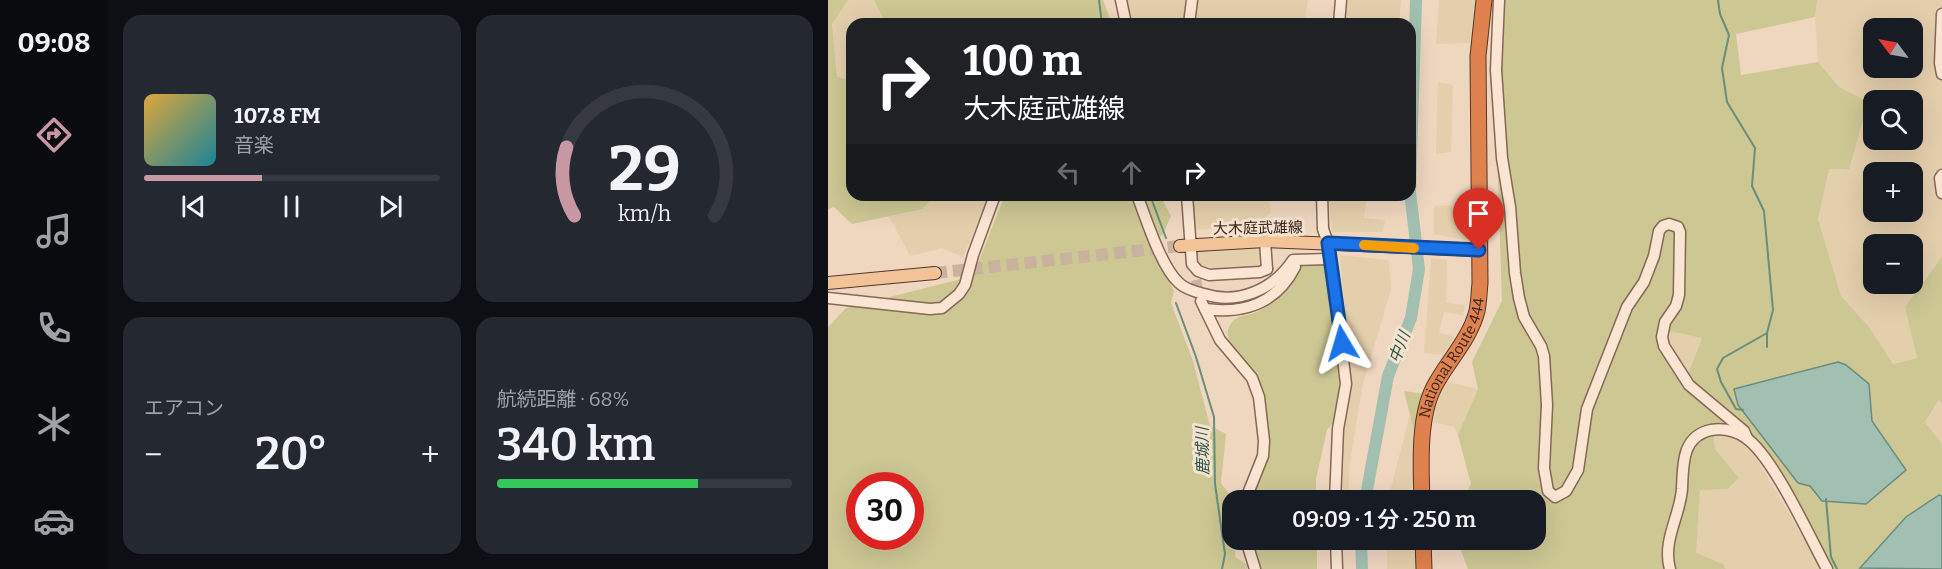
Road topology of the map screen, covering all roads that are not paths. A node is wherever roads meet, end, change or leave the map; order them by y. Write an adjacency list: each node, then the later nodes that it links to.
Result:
1 (1121, 0): 7 (street)
2 (1192, 0): 8 (street)
3 (1341, 0): 9 (street)
4 (1484, 0): 20 (highway, National Route 444)
5 (1498, 0): 28 (street)
6 (1942, 14): 10 (street)
7 (1125, 18)
8 (1189, 18)
9 (1340, 18)
10 (1942, 74)
11 (1942, 175): 12 (street)
12 (1942, 194)
13 (993, 201): 27 (street)
14 (1140, 201): 25 (street)
15 (1187, 201): 19 (street)
16 (1322, 201): 18 (street)
17 (1265, 241): 18 (main road, 大木庭武雄線); 19 (main road, 大木庭武雄線); 23 (street)
18 (1328, 243): 20 (main road, 大木庭武雄線); 21 (street)
19 (1185, 245): 23 (street)
20 (1479, 250): 31 (highway, National Route 444)
21 (1329, 259): 22 (street); 30 (street)
22 (1299, 260): 25 (street); 29 (street)
23 (1267, 270): 25 (street)
24 (934, 273): 26 (main road)
25 (1279, 277)
26 (828, 283)
27 (828, 298)
28 (1747, 438): 38 (street); 39 (street)
29 (1249, 490)
30 (1335, 490)
31 (1422, 490)
32 (1249, 550): 35 (street)
33 (1336, 550): 36 (street)
34 (1424, 550): 37 (highway)
35 (1255, 569)
36 (1337, 569)
37 (1424, 569)
38 (1670, 569)
39 (1827, 569)

